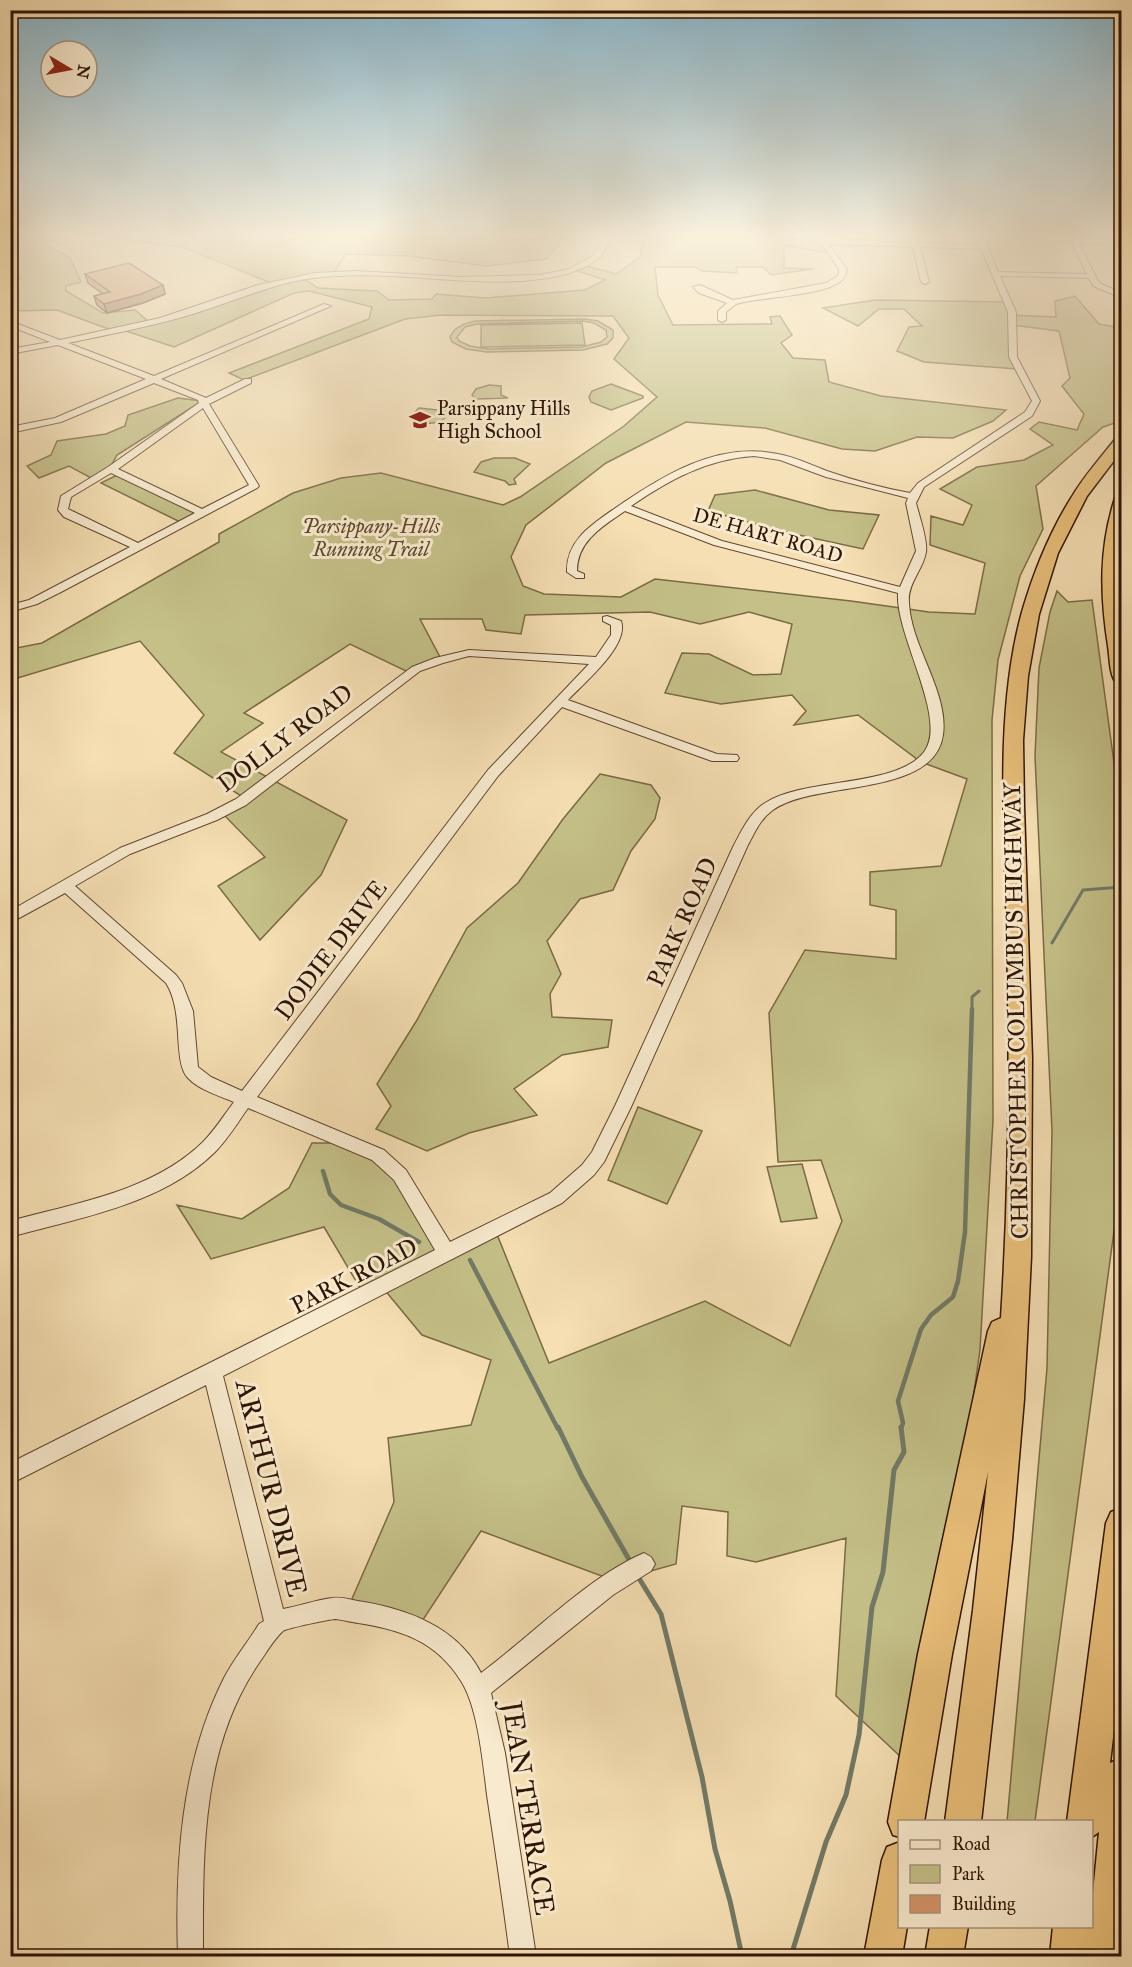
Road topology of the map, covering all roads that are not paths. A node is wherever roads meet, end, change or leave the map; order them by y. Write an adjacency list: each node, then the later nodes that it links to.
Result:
1 (29, 330): 5 (street)
2 (114, 330): 5 (street)
3 (271, 330): 7 (street)
4 (1011, 330): 13 (street)
5 (61, 341): 6 (street); 7 (street)
6 (10, 352)
7 (155, 379): 9 (street); 10 (street)
8 (248, 381): 9 (street)
9 (204, 403): 12 (street); 16 (street)
10 (10, 430)
11 (1122, 440): 32 (highway, CHRISTOPHER COLUMBUS HIGHWAY)
12 (111, 469): 16 (street); 17 (street)
13 (913, 496): 15 (street); 19 (street)
14 (1122, 498): 24 (highway)
15 (624, 507): 18 (street); 19 (street, DE HART ROAD)
16 (202, 513): 17 (street)
17 (137, 547): 21 (street)
18 (580, 576)
19 (904, 591): 31 (street, PARK ROAD)
20 (10, 596): 21 (street)
21 (16, 608)
22 (607, 619): 23 (street, DODIE DRIVE)
23 (599, 661): 25 (street, DODIE DRIVE); 27 (street, DOLLY ROAD)
24 (1122, 679)
25 (561, 702): 26 (street); 29 (street, DODIE DRIVE)
26 (733, 758)
27 (65, 885): 28 (street, DOLLY ROAD); 29 (street)
28 (10, 918)
29 (247, 1099): 30 (street, DODIE DRIVE); 31 (street)
30 (10, 1229)
31 (447, 1253): 33 (street, PARK ROAD)
32 (1018, 1256): 40 (highway); 41 (highway, CHRISTOPHER COLUMBUS HIGHWAY)
33 (213, 1373): 34 (street, PARK ROAD); 37 (street, ARTHUR DRIVE)
34 (10, 1474)
35 (1122, 1523): 42 (highway)
36 (634, 1570): 38 (street)
37 (275, 1622): 38 (street, JEAN TERRACE); 46 (street, ARTHUR DRIVE)
38 (478, 1689): 47 (street, JEAN TERRACE)
39 (1122, 1775): 51 (highway)
40 (906, 1820)
41 (963, 1820)
42 (1085, 1820)
43 (898, 1871): 48 (highway)
44 (949, 1928): 49 (highway)
45 (1072, 1928): 50 (highway)
46 (190, 1956)
47 (523, 1956)
48 (883, 1956)
49 (944, 1956)
50 (1069, 1956)
51 (1105, 1956)

